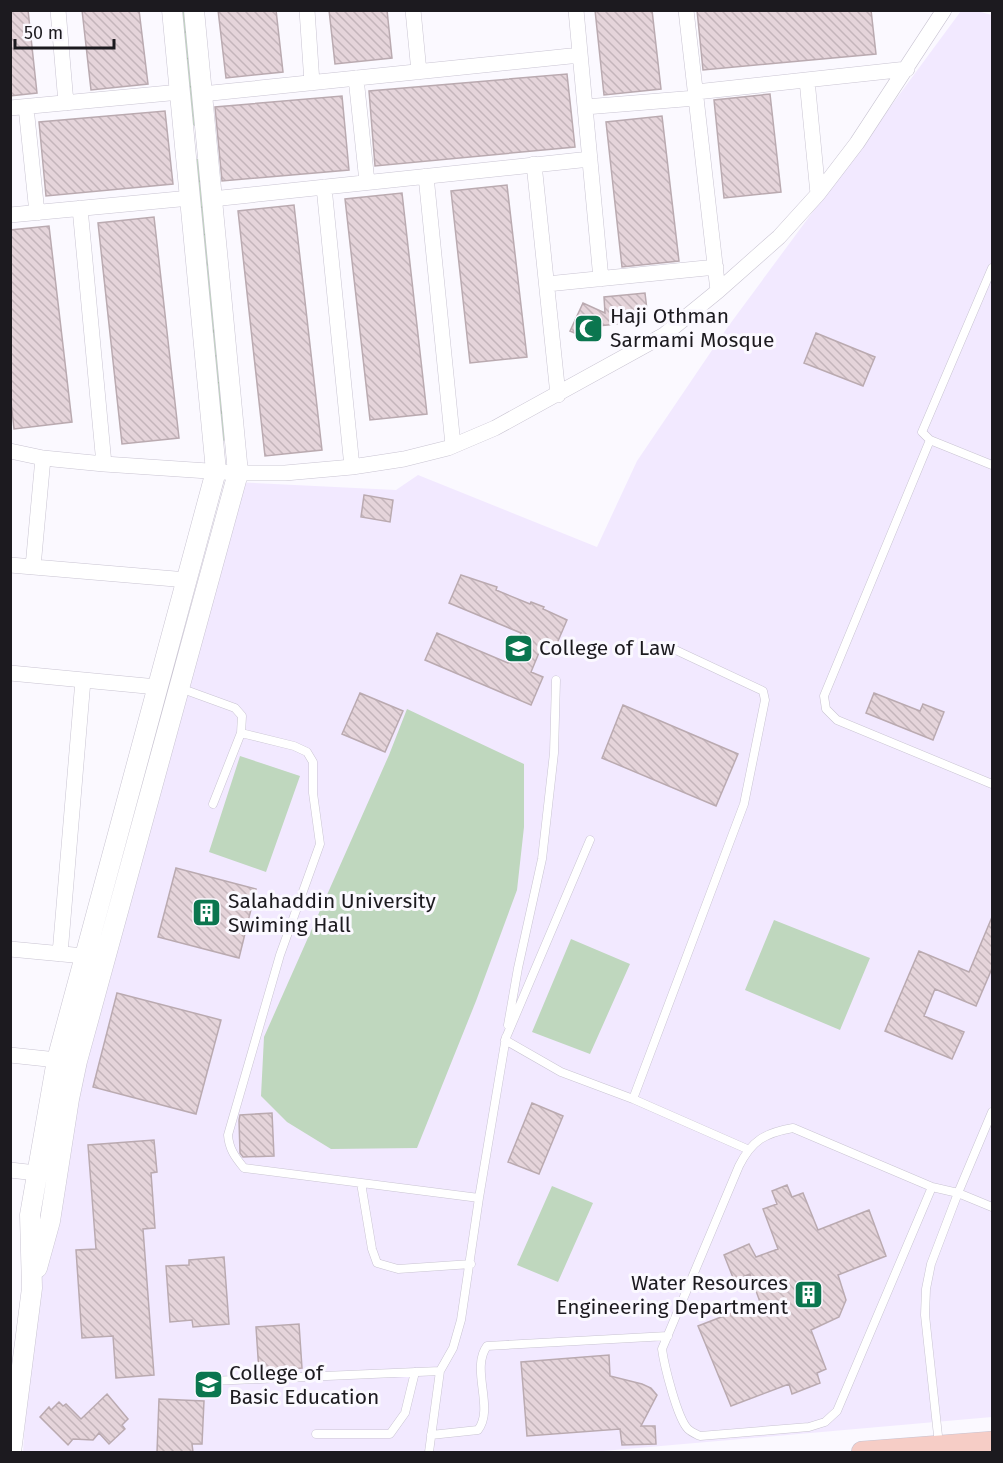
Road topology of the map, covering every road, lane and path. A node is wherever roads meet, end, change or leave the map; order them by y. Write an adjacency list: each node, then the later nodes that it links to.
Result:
1 (58, 10): 18 (street)
2 (172, 10): 15 (street)
3 (194, 10): 16 (street)
4 (307, 10): 14 (street)
5 (413, 10): 11 (street)
6 (576, 10): 9 (street)
7 (686, 10): 17 (street)
8 (944, 10): 10 (street)
9 (580, 55): 11 (street); 19 (street)
10 (907, 69): 13 (street); 28 (street)
11 (418, 72): 12 (street)
12 (356, 78): 14 (street); 26 (street)
13 (807, 80): 17 (street); 28 (street)
14 (312, 83): 16 (street)
15 (180, 92): 18 (street); 22 (street)
16 (202, 94): 21 (street)
17 (696, 95): 19 (street); 34 (street)
18 (66, 103): 20 (street)
19 (585, 107): 23 (street)
20 (18, 108): 32 (street)
21 (207, 144): 22 (street); 30 (street)
22 (185, 145): 29 (street)
23 (590, 159): 24 (street); 36 (street)
24 (534, 164): 25 (street); 37 (street)
25 (426, 176): 26 (street); 41 (street)
26 (367, 182): 27 (street)
27 (324, 187): 30 (street); 46 (street)
28 (818, 194): 38 (street)
29 (190, 198): 31 (street); 47 (street)
30 (212, 199): 48 (street)
31 (80, 208): 32 (street); 44 (street)
32 (37, 213): 33 (street)
33 (10, 215)
34 (716, 267): 36 (street); 38 (street)
35 (993, 268): 40 (lane)
36 (601, 279): 37 (street)
37 (547, 284): 39 (street)
38 (718, 291): 39 (street)
39 (558, 395): 41 (street)
40 (930, 440): 45 (lane); 59 (lane)
41 (453, 445): 46 (street)
42 (10, 452): 43 (street)
43 (43, 458): 44 (street); 50 (street)
44 (104, 464): 47 (street)
45 (993, 465)
46 (352, 468): 48 (street)
47 (216, 471): 48 (street); 51 (street)
48 (238, 473): 57 (street)
49 (10, 565): 50 (street)
50 (33, 567): 51 (street)
51 (187, 580): 56 (street)
52 (667, 646): 70 (lane)
53 (10, 673): 54 (street)
54 (83, 680): 56 (street); 65 (street)
55 (556, 680): 67 (lane)
56 (157, 687): 62 (street)
57 (178, 687): 58 (lane); 63 (street)
58 (241, 733): 60 (lane); 75 (lane)
59 (993, 784)
60 (213, 804)
61 (590, 840): 67 (lane)
62 (109, 864): 63 (street); 66 (street)
63 (128, 871): 81 (street)
64 (10, 949): 65 (street)
65 (60, 954): 66 (street)
66 (84, 956): 69 (street)
67 (505, 1040): 70 (lane); 78 (lane)
68 (10, 1055): 69 (street)
69 (57, 1060): 74 (street)
70 (633, 1099): 72 (lane)
71 (993, 1112): 77 (lane)
72 (747, 1149): 76 (lane); 82 (lane)
73 (10, 1170): 74 (street)
74 (36, 1173): 81 (street)
75 (361, 1183): 78 (lane); 80 (lane)
76 (932, 1187): 77 (lane); 82 (lane)
77 (958, 1192): 79 (lane); 89 (lane)
78 (479, 1198): 80 (lane)
79 (993, 1207)
80 (471, 1264): 83 (lane)
81 (32, 1288): 90 (street)
82 (668, 1336): 87 (lane)
83 (440, 1371): 84 (lane); 87 (lane)
84 (416, 1372): 85 (lane); 86 (lane)
85 (211, 1381)
86 (316, 1434)
87 (431, 1436): 91 (lane)
88 (993, 1442): 89 (main road)
89 (939, 1446): 92 (main road)
90 (11, 1452)
91 (429, 1452)
92 (862, 1452)

